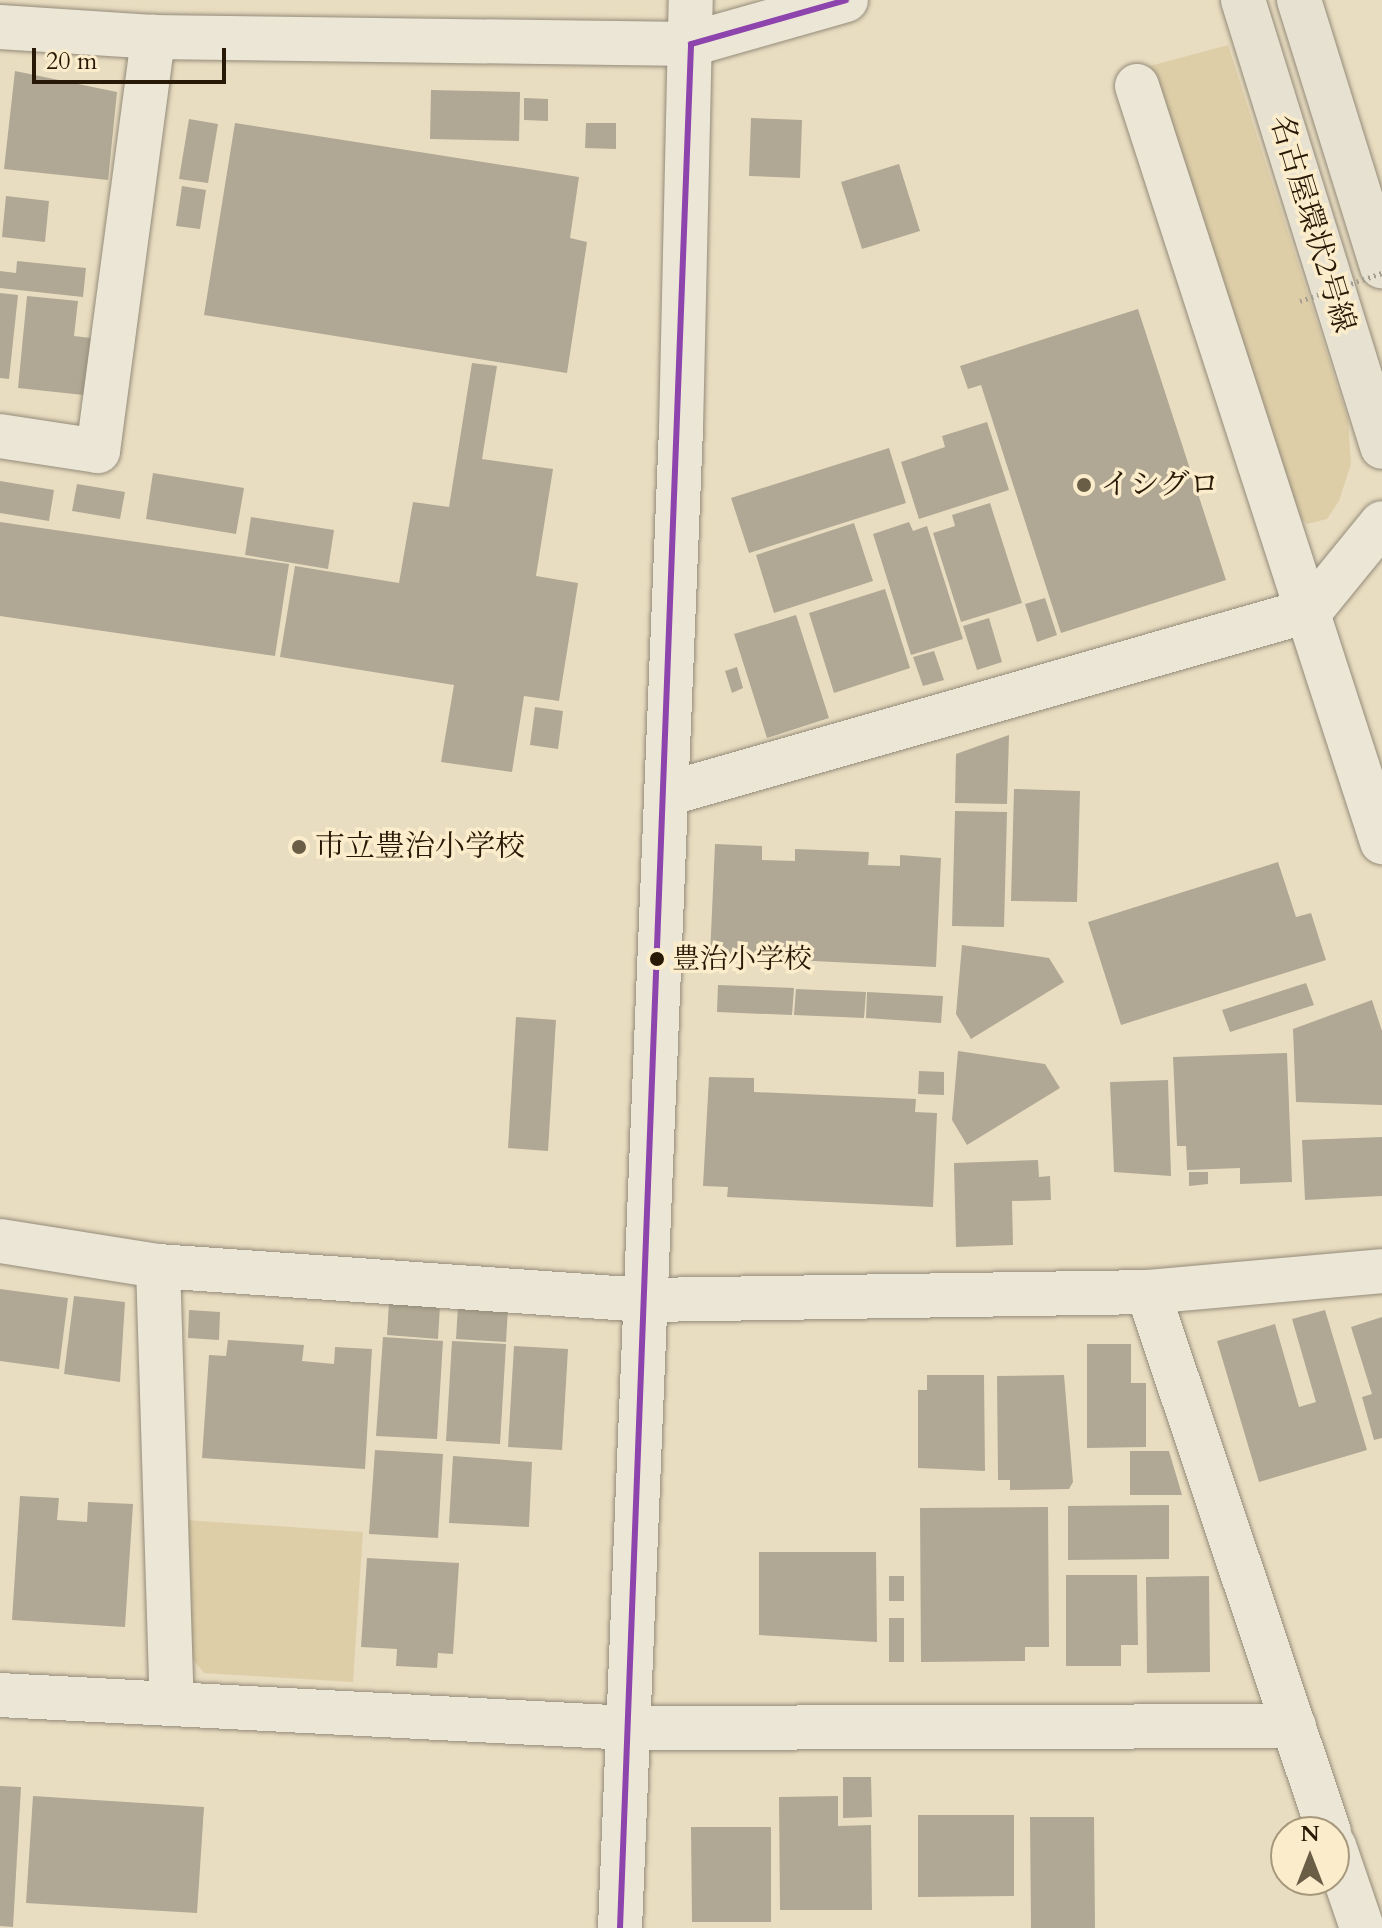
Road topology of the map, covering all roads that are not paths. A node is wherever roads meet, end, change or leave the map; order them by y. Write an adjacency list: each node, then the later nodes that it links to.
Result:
1 (691, 0): 7 (street)
2 (846, 0): 7 (street)
3 (1243, 0): 11 (highway, 名古屋環状2号線)
4 (1299, 0): 9 (highway)
5 (0, 27): 6 (street)
6 (153, 37): 7 (street); 10 (street)
7 (691, 44): 14 (street)
8 (1137, 86): 13 (street)
9 (1382, 266)
10 (0, 436)
11 (1382, 447)
12 (1382, 523): 13 (street)
13 (1311, 610): 14 (street); 15 (street)
14 (667, 794): 20 (street)
15 (1382, 842)
16 (0, 1241): 17 (street)
17 (158, 1266): 20 (street); 22 (street)
18 (1382, 1271): 19 (street)
19 (1148, 1292): 20 (street); 23 (street)
20 (647, 1300): 24 (street)
21 (0, 1695): 22 (street)
22 (172, 1704): 24 (street)
23 (1294, 1726): 24 (street); 25 (street)
24 (629, 1728): 27 (street)
25 (1324, 1816)
26 (1350, 1893): 28 (street)
27 (620, 1928)
28 (1362, 1928)

